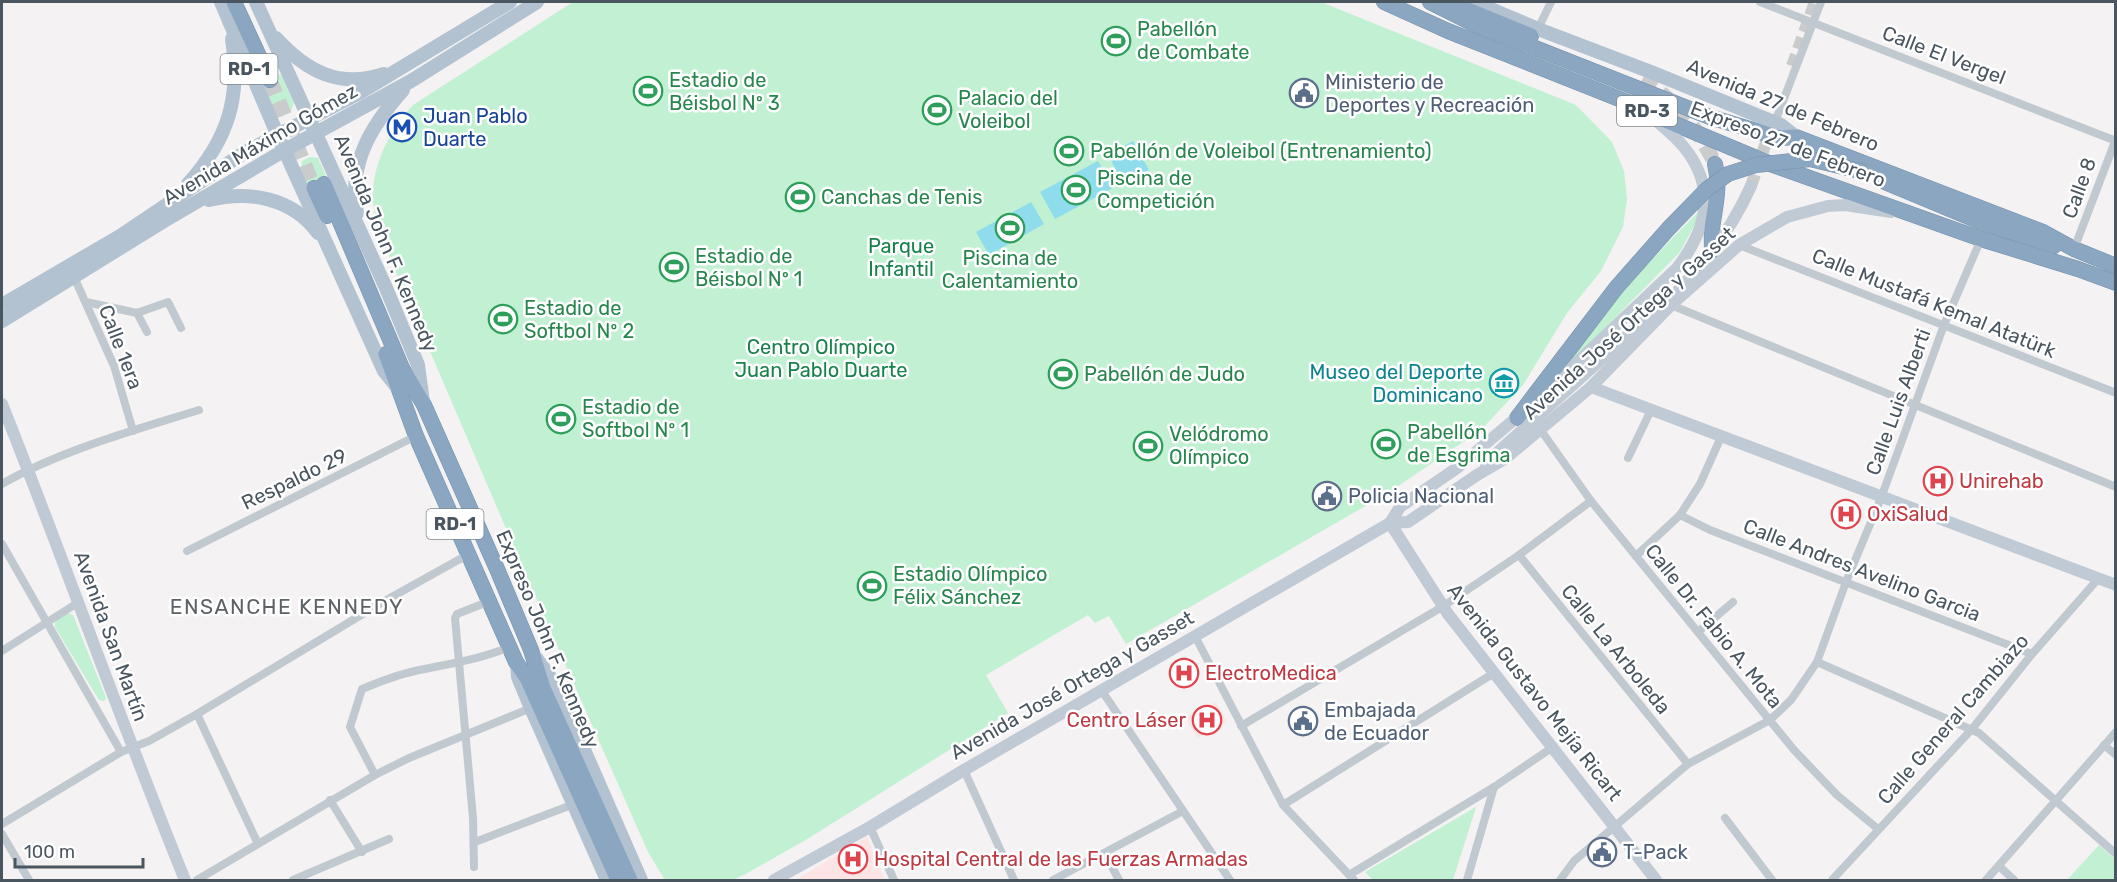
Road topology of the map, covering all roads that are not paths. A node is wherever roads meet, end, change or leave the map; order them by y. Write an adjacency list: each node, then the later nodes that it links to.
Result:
1 (220, 2): 13 (main road, RD-1)
2 (234, 2): 12 (highway, RD-1)
3 (510, 2): 16 (main road, Avenida Máximo Gómez)
4 (537, 2): 17 (main road, Avenida Máximo Gómez)
5 (1384, 2): 19 (highway, Expreso 27 de Febrero / RD-3)
6 (1430, 2): 24 (highway, Expreso 27 de Febrero / RD-3)
7 (1448, 2): 18 (highway)
8 (1474, 2): 15 (main road, Avenida 27 de Febrero / RD-3)
9 (1551, 2): 15 (street)
10 (1761, 2): 14 (street, Calle El Vergel)
11 (1821, 2): 14 (street)
12 (253, 3): 16 (main road); 20 (main road, Avenida John F. Kennedy / RD-1)
13 (228, 19): 23 (main road, RD-1); 29 (main road)
14 (1813, 21): 21 (street); 25 (street, Calle El Vergel)
15 (1538, 29): 21 (main road, Avenida 27 de Febrero / RD-3)
16 (403, 67): 20 (main road, Avenida Máximo Gómez)
17 (411, 81): 22 (main road, Avenida Máximo Gómez); 32 (main road)
18 (1642, 81)
19 (1642, 108): 31 (highway, Expreso 27 de Febrero / RD-3); 57 (main road, Avenida José Ortega y Gasset)
20 (311, 119): 22 (main road, Avenida John F. Kennedy / RD-1); 23 (main road, Avenida Máximo Gómez)
21 (1775, 123): 24 (main road, Avenida 27 de Febrero / RD-3)
22 (317, 134): 26 (main road, Avenida Máximo Gómez); 32 (main road, Avenida John F. Kennedy / RD-1)
23 (278, 136): 26 (main road, RD-1); 29 (main road, Avenida Máximo Gómez)
24 (1796, 137): 35 (highway, Avenida 27 de Febrero / RD-3)
25 (2115, 140): 35 (street, Calle 8)
26 (285, 150): 30 (main road, Avenida Máximo Gómez); 37 (main road, RD-1)
27 (1715, 164): 36 (highway)
28 (1751, 186): 36 (main road)
29 (175, 198): 42 (main road, Avenida Máximo Gómez)
30 (187, 207): 37 (main road); 39 (main road, Avenida Máximo Gómez)
31 (1913, 214): 33 (highway, Expreso 27 de Febrero / RD-3); 34 (main road, Avenida José Ortega y Gasset)
32 (361, 233): 54 (main road, Avenida John F. Kennedy / RD-1)
33 (1981, 239): 40 (highway, Expreso 27 de Febrero / RD-3); 46 (street, Calle Luis Alberti)
34 (1739, 245): 43 (main road, Avenida José Ortega y Gasset); 46 (street, Calle Mustafá Kemal Atatürk)
35 (2074, 249): 38 (highway, RD-3); 57 (highway, bridge)
36 (1712, 250): 64 (main road)
37 (332, 255): 49 (main road, RD-1)
38 (2115, 266)
39 (74, 277): 41 (street, Calle 1era); 45 (main road, Avenida Máximo Gómez)
40 (2115, 283)
41 (86, 302): 44 (street); 59 (street, Calle 1era)
42 (2, 305)
43 (1671, 305): 50 (main road, Avenida José Ortega y Gasset); 53 (street)
44 (137, 313): 47 (street); 48 (street)
45 (2, 321)
46 (1944, 325): 51 (street, Calle Mustafá Kemal Atatürk); 53 (street, Calle Luis Alberti)
47 (181, 328)
48 (147, 332)
49 (396, 386): 54 (highway, Expreso John F. Kennedy / RD-1); 60 (highway, Expreso John F. Kennedy / RD-1)
50 (1591, 387): 56 (main road); 58 (main road, Avenida José Ortega y Gasset)
51 (2115, 393)
52 (2, 404): 63 (main road, Avenida San Martín)
53 (1914, 404): 66 (street); 67 (street, Calle Luis Alberti)
54 (424, 405): 88 (highway, Expreso John F. Kennedy / RD-1)
55 (199, 410): 59 (street)
56 (1651, 410): 61 (main road); 62 (street)
57 (1516, 418): 70 (main road, Avenida José Ortega y Gasset)
58 (1540, 429): 64 (main road, Avenida José Ortega y Gasset); 68 (street, Calle Dr. Fabio A. Mota)
59 (133, 431): 63 (street)
60 (416, 436): 72 (street, Respaldo 29); 73 (highway, Expreso John F. Kennedy / RD-1)
61 (1720, 436): 67 (main road); 69 (street)
62 (1628, 458)
63 (28, 469): 65 (street); 80 (main road, Avenida San Martín)
64 (1477, 475): 70 (main road, Avenida José Ortega y Gasset)
65 (2, 484)
66 (2115, 487)
67 (1881, 498): 76 (main road); 77 (street, Calle Luis Alberti)
68 (1591, 501): 74 (street); 75 (street, Calle Dr. Fabio A. Mota)
69 (1680, 515): 75 (street); 77 (street, Calle Andres Avelino Garcia)
70 (1390, 523): 82 (main road, Avenida Gustavo Mejía Ricart); 85 (main road, Avenida José Ortega y Gasset)
71 (2, 544): 83 (street)
72 (187, 551)
73 (469, 555): 79 (highway, Expreso John F. Kennedy / RD-1); 96 (street)
74 (1519, 555): 82 (street); 106 (street, Calle La Arboleda)
75 (1636, 556): 84 (street, Calle Dr. Fabio A. Mota)
76 (2098, 579): 78 (main road); 89 (street, Calle General Cambiazo)
77 (1846, 582): 89 (street, Calle Andres Avelino Garcia); 91 (street, Calle Luis Alberti)
78 (2115, 585)
79 (490, 601): 86 (highway, Expreso John F. Kennedy / RD-1); 92 (street)
80 (79, 602): 83 (street); 104 (main road, Avenida San Martín)
81 (1733, 602): 84 (street)
82 (1442, 607): 93 (main road, Avenida Gustavo Mejía Ricart); 98 (street)
83 (47, 621): 87 (street); 104 (street)
84 (1698, 632): 97 (street, Calle Dr. Fabio A. Mota)
85 (1195, 636): 94 (main road, Avenida José Ortega y Gasset); 98 (street)
86 (510, 647): 90 (highway, Expreso John F. Kennedy / RD-1); 92 (street)
87 (2, 651)
88 (531, 651): 110 (highway, Expreso John F. Kennedy / RD-1); 125 (main road, RD-1)
89 (2032, 654): 99 (street, Calle General Cambiazo)
90 (516, 662): 95 (main road, RD-1); 110 (highway, Expreso John F. Kennedy / RD-1)
91 (1817, 662): 97 (street, Calle Luis Alberti); 99 (street)
92 (459, 663): 101 (street); 108 (street)
93 (1494, 673): 103 (main road, Avenida Gustavo Mejía Ricart); 113 (street)
94 (1102, 691): 107 (main road, Avenida José Ortega y Gasset); 114 (street)
95 (531, 708): 101 (street); 110 (main road, RD-1)
96 (197, 714): 104 (street); 123 (street)
97 (1770, 720): 106 (street, Calle Luis Alberti); 119 (street, Calle Dr. Fabio A. Mota)
98 (1241, 726): 113 (street)
99 (1972, 729): 112 (street); 119 (street, Calle General Cambiazo)
100 (2115, 732): 102 (street)
101 (466, 734): 108 (street); 122 (street)
102 (2104, 745): 105 (street); 112 (street)
103 (1553, 747): 109 (street); 117 (main road, Avenida Gustavo Mejía Ricart)
104 (126, 750): 116 (street); 133 (main road, Avenida San Martín)
105 (2115, 755)
106 (1688, 764): 117 (street, Calle Luis Alberti)
107 (964, 770): 118 (main road, Avenida José Ortega y Gasset); 142 (street)
108 (375, 775): 111 (street)
109 (1494, 788): 131 (street); 146 (street)
110 (580, 794): 122 (street); 130 (main road, RD-1); 136 (highway, Expreso John F. Kennedy / RD-1); 137 (highway, Expreso John F. Kennedy / RD-1)
111 (330, 800): 123 (street); 124 (street)
112 (2056, 800): 127 (street); 128 (street)
113 (1283, 805): 131 (street)
114 (1183, 811): 126 (street); 145 (street)
115 (1725, 818): 149 (street)
116 (2, 824)
117 (1614, 826): 147 (street, Calle Luis Alberti); 148 (main road, Avenida Gustavo Mejía Ricart)
118 (870, 827): 140 (main road, Avenida José Ortega y Gasset); 141 (street)
119 (1878, 829): 150 (street, Calle General Cambiazo)
120 (2, 834): 132 (street)
121 (389, 839): 124 (street)
122 (474, 842): 129 (street)
123 (258, 844): 134 (street)
124 (362, 852): 135 (street)
125 (630, 854): 138 (main road); 139 (main road, RD-1)
126 (1105, 854): 143 (street); 144 (street)
127 (2115, 854)
128 (1999, 866): 151 (street); 152 (street)
129 (474, 867)
130 (605, 874): 136 (main road)
131 (1351, 878)
132 (29, 880)
133 (184, 880)
134 (197, 880)
135 (293, 880)
136 (616, 880)
137 (630, 880)
138 (636, 880)
139 (641, 880)
140 (776, 880)
141 (894, 880)
142 (1014, 880)
143 (1053, 880)
144 (1119, 880)
145 (1230, 880)
146 (1467, 880)
147 (1560, 880)
148 (1656, 880)
149 (1772, 880)
150 (1832, 880)
151 (1986, 880)
152 (2014, 880)

